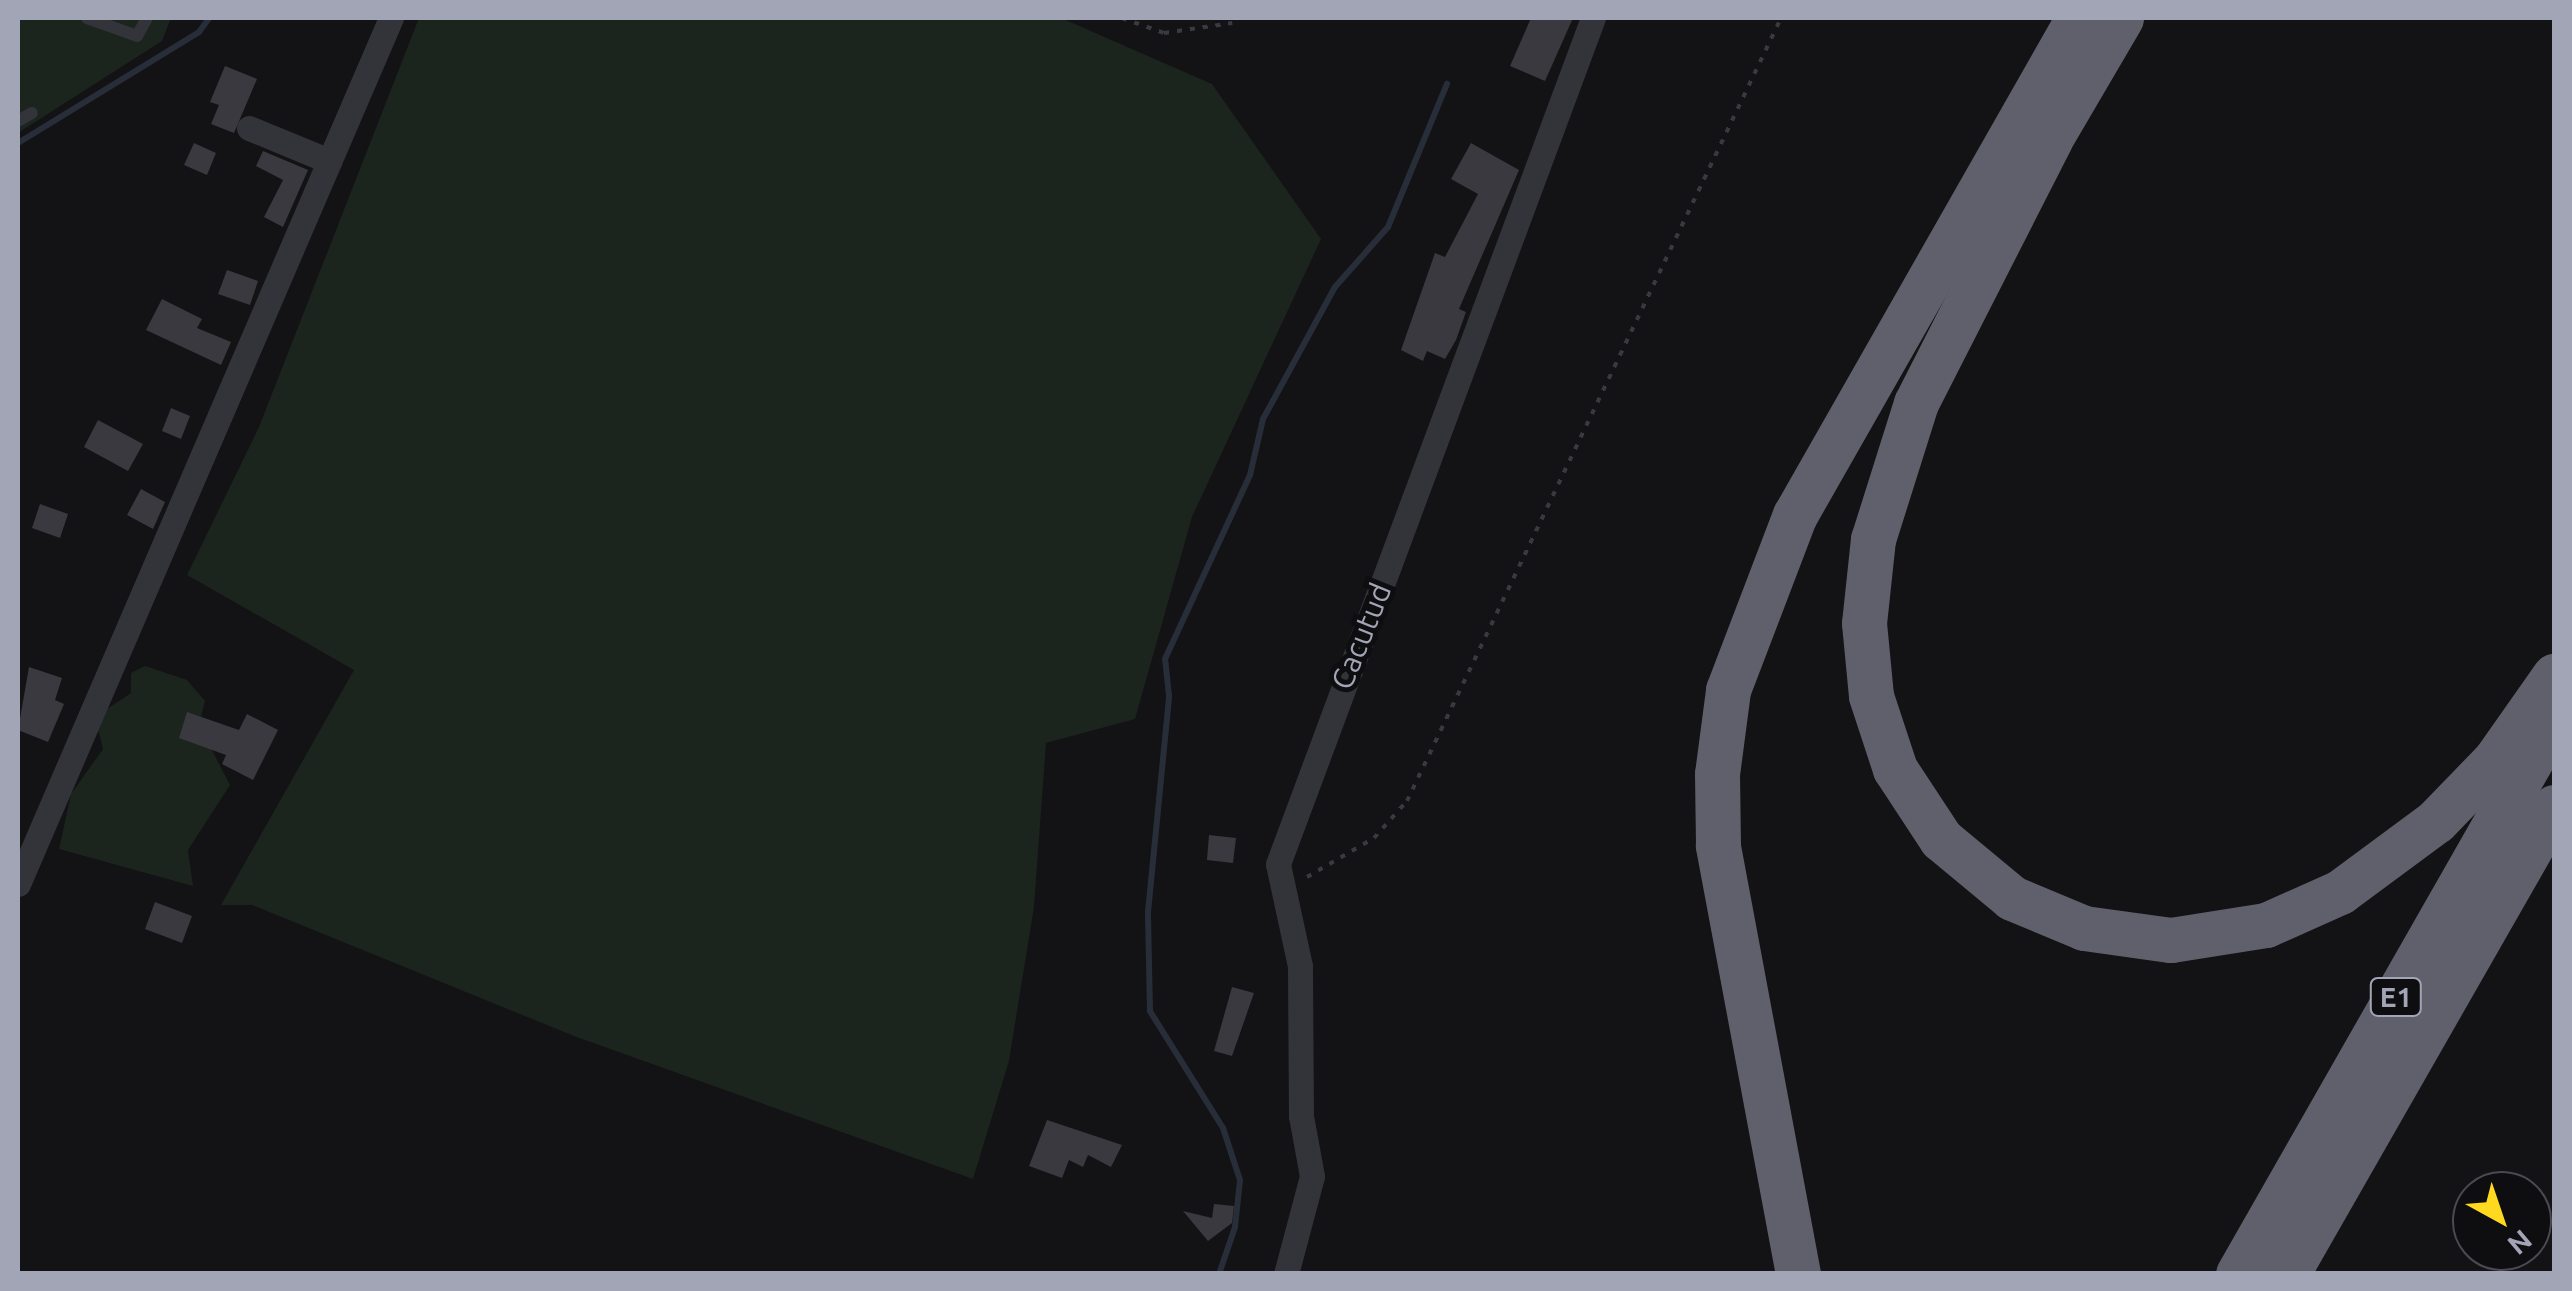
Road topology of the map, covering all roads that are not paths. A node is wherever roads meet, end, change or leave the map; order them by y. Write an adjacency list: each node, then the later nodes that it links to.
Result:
1 (87, 18): 2 (lane)
2 (148, 18)
3 (390, 18): 11 (street)
4 (1594, 18): 17 (street, Cacutud)
5 (2078, 18): 16 (highway)
6 (2121, 18): 10 (highway)
7 (32, 113): 8 (lane)
8 (18, 122)
9 (249, 128): 11 (street)
10 (2050, 140): 12 (highway); 16 (highway)
11 (329, 160): 15 (street)
12 (2554, 676)
13 (2554, 720): 19 (highway, E1)
14 (2554, 807): 20 (highway, E1)
15 (18, 884)
16 (1732, 947): 18 (highway)
17 (1286, 1274)
18 (1798, 1274)
19 (2238, 1274)
20 (2287, 1274)

